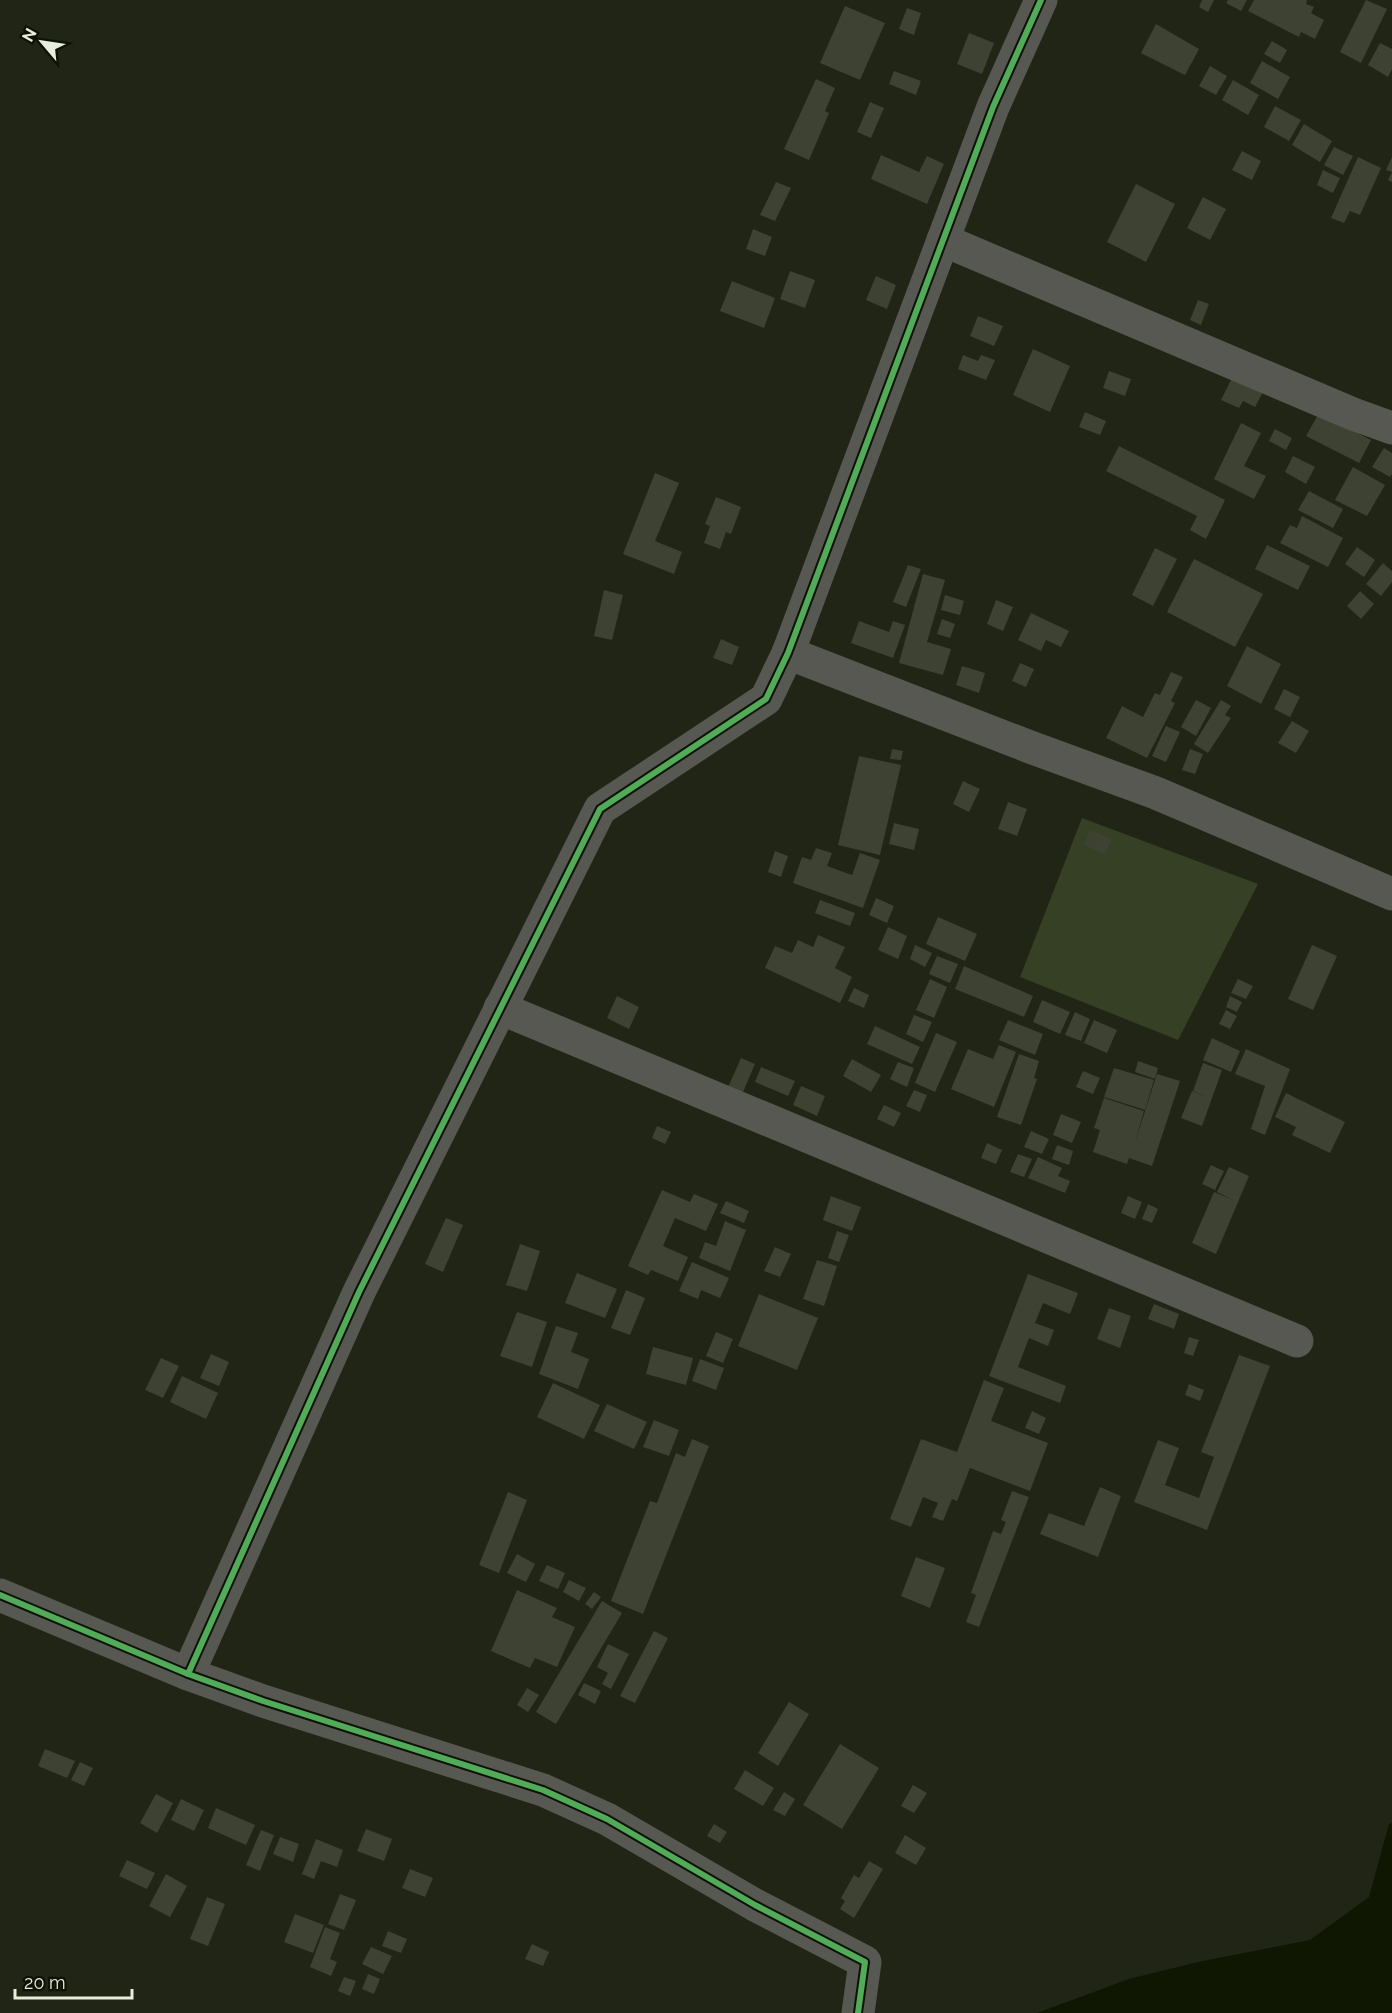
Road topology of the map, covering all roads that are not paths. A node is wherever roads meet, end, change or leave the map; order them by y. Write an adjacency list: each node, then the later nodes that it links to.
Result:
1 (1041, 0): 2 (street)
2 (943, 240): 3 (street); 4 (street)
3 (1392, 428)
4 (788, 653): 5 (street); 6 (street)
5 (1392, 894)
6 (500, 1008): 7 (street); 9 (street)
7 (1297, 1341)
8 (0, 1595): 9 (street)
9 (188, 1674): 10 (street)
10 (858, 2013)

